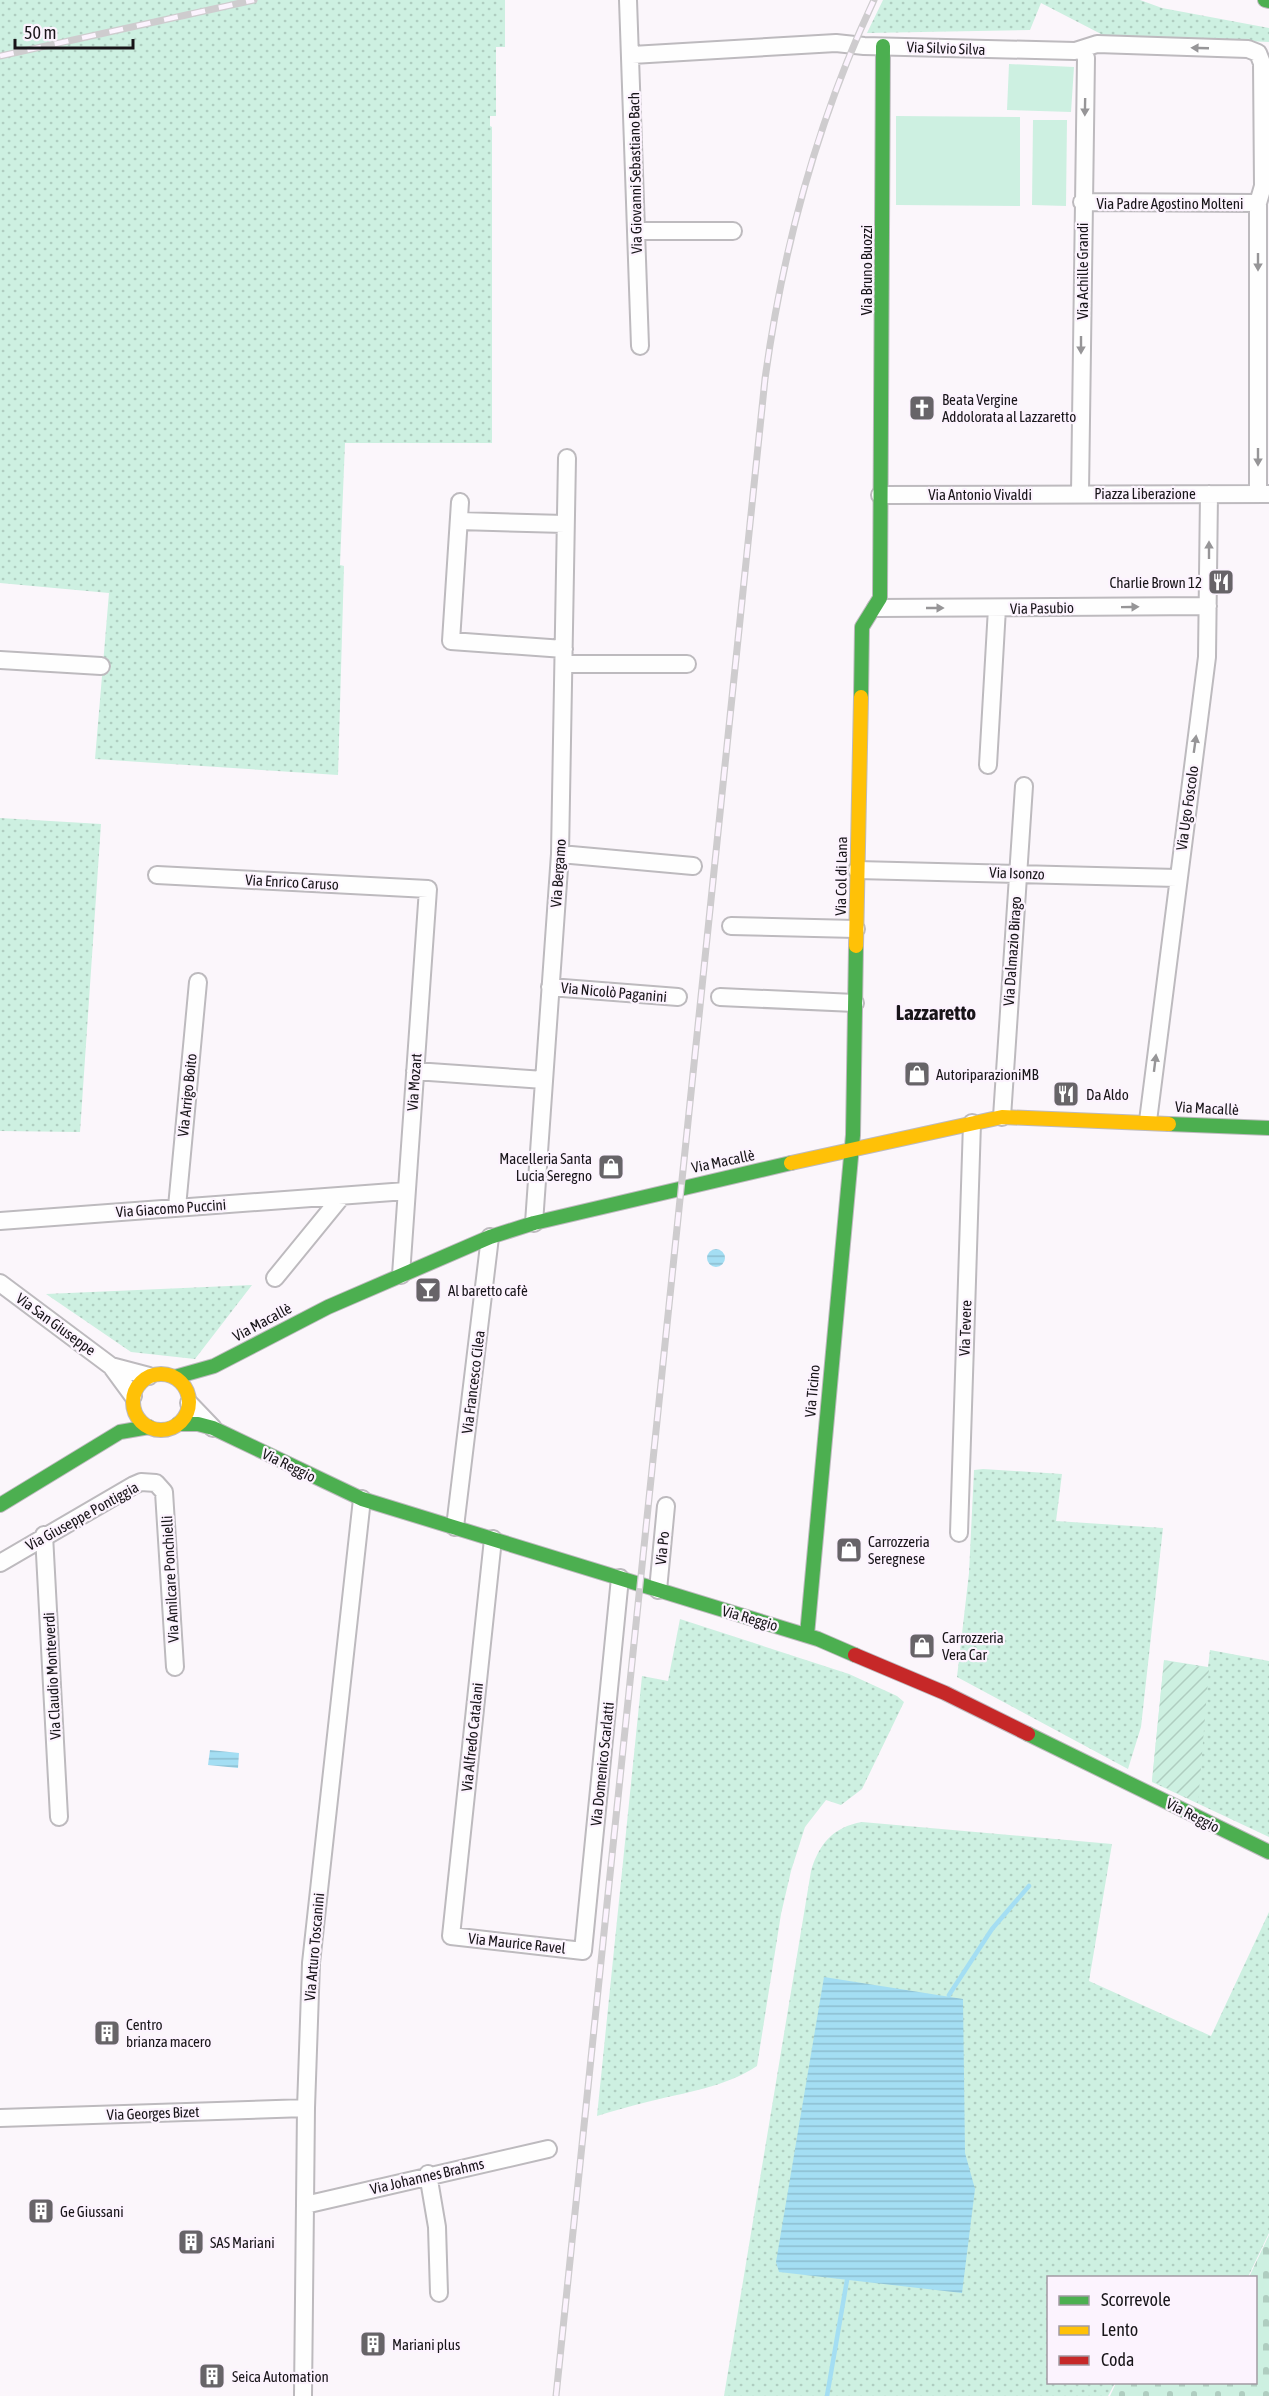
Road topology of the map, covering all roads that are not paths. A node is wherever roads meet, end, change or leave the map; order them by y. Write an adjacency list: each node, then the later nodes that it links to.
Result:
1 (628, 0): 4 (street, Via Giovanni Sebastiano Bach)
2 (883, 46): 3 (street, Via Silvio Silva); 4 (street, Via Silvio Silva); 15 (street, Via Bruno Buozzi)
3 (1082, 49): 5 (street, Via Silvio Silva, one-way to 3); 6 (street, Via Achille Grandi, one-way to 6)
4 (632, 56): 8 (street, Via Giovanni Sebastiano Bach)
5 (1266, 186): 7 (street)
6 (1082, 202): 7 (street, Via Padre Agostino Molteni); 12 (street, Via Achille Grandi, one-way to 12)
7 (1258, 203): 14 (street, one-way to 14)
8 (636, 231): 9 (street); 10 (street, Via Giovanni Sebastiano Bach)
9 (733, 231)
10 (640, 346)
11 (567, 458): 18 (street, Via Bergamo)
12 (1080, 493): 13 (street, Piazza Liberazione); 15 (street, Via Antonio Vivaldi)
13 (1209, 494): 14 (street, Piazza Liberazione); 19 (street, Via Ugo Foscolo, one-way to 13)
14 (1264, 494)
15 (880, 495): 20 (street, Via Bruno Buozzi)
16 (460, 502): 17 (street)
17 (459, 521): 18 (street); 22 (street)
18 (565, 524): 22 (street, Via Bergamo)
19 (1208, 606): 21 (street, Via Pasubio, one-way to 19); 33 (street, Via Ugo Foscolo, one-way to 19)
20 (876, 608): 21 (street, Via Pasubio, one-way to 21); 30 (street, Via Col di Lana)
21 (997, 608): 26 (street)
22 (564, 657): 24 (street); 28 (street, Via Bergamo)
23 (0, 660): 25 (street)
24 (687, 664)
25 (101, 666)
26 (988, 765)
27 (1024, 786): 31 (street, Via Dalmazio Birago)
28 (560, 854): 29 (street); 38 (street, Via Bergamo)
29 (693, 866)
30 (857, 870): 31 (street, Via Isonzo); 36 (street, Via Col di Lana)
31 (1018, 873): 33 (street, Via Isonzo); 44 (street, Via Dalmazio Birago)
32 (157, 875): 34 (street, Via Enrico Caruso)
33 (1177, 878): 45 (street, Via Ugo Foscolo, one-way to 33)
34 (428, 889): 42 (street, Via Mozart)
35 (730, 926): 36 (street)
36 (856, 929): 41 (street, Via Col di Lana)
37 (198, 982): 51 (street, Via Arrigo Boito)
38 (550, 987): 39 (street, Via Nicolò Paganini); 43 (street, Via Bergamo)
39 (678, 997)
40 (720, 997): 41 (street)
41 (855, 1003): 48 (street, Via Col di Lana)
42 (415, 1071): 43 (street); 49 (street, Via Mozart)
43 (544, 1080): 53 (street, Via Bergamo)
44 (1002, 1116): 45 (street, Via Macallè); 46 (street, Via Macallè)
45 (1148, 1121): 47 (street, Via Macallè)
46 (972, 1123): 48 (street, Via Macallè); 73 (street, Via Tevere)
47 (1269, 1128)
48 (851, 1150): 53 (street, Via Macallè); 79 (street, Via Ticino)
49 (406, 1191): 50 (street, Via Giacomo Puccini); 55 (street, Via Mozart)
50 (342, 1196): 51 (street, Via Giacomo Puccini); 56 (street)
51 (177, 1207): 52 (street, Via Giacomo Puccini)
52 (0, 1221)
53 (534, 1223): 54 (street, Via Macallè)
54 (490, 1237): 55 (street, Via Macallè); 72 (street, Via Francesco Cilea)
55 (401, 1275): 59 (street, Via Macallè)
56 (275, 1278)
57 (0, 1283): 58 (street, Via San Giuseppe)
58 (111, 1365): 60 (street, Via San Giuseppe); 63 (street, Via San Giuseppe)
59 (214, 1366): 61 (street, Via Macallè); 62 (street, Via Macallè)
60 (149, 1376): 61 (street); 63 (street)
61 (175, 1377): 62 (street)
62 (189, 1400): 64 (street); 66 (street, Via Reggio)
63 (133, 1401): 65 (street); 67 (street)
64 (178, 1424): 65 (street); 66 (street, Via Reggio)
65 (149, 1427): 67 (street)
66 (213, 1428): 69 (street, Via Reggio)
67 (120, 1432): 70 (street)
68 (164, 1492): 74 (street, Via Giuseppe Pontiggia); 80 (street, Via Amilcare Ponchielli)
69 (362, 1499): 72 (street, Via Reggio); 85 (street, Via Arturo Toscanini)
70 (0, 1505)
71 (666, 1506): 78 (street, Via Po)
72 (455, 1527): 75 (street, Via Reggio)
73 (958, 1533)
74 (44, 1535): 76 (street, Via Giuseppe Pontiggia); 81 (street, Via Claudio Monteverdi)
75 (493, 1539): 77 (street, Via Reggio); 83 (street, Via Alfredo Catalani)
76 (0, 1563)
77 (620, 1578): 78 (street, Via Reggio); 84 (street, Via Domenico Scarlatti)
78 (658, 1590): 79 (street, Via Reggio)
79 (807, 1635): 82 (street, Via Reggio)
80 (175, 1667)
81 (59, 1817)
82 (1269, 1852)
83 (451, 1936): 84 (street, Via Maurice Ravel)
84 (583, 1951)
85 (306, 2109): 86 (street, Via Georges Bizet); 89 (street, Via Arturo Toscanini)
86 (0, 2118)
87 (549, 2149): 88 (street, Via Johannes Brahms)
88 (428, 2174): 89 (street, Via Johannes Brahms); 90 (street)
89 (305, 2205): 91 (street, Via Arturo Toscanini)
90 (439, 2293)
91 (303, 2396)

